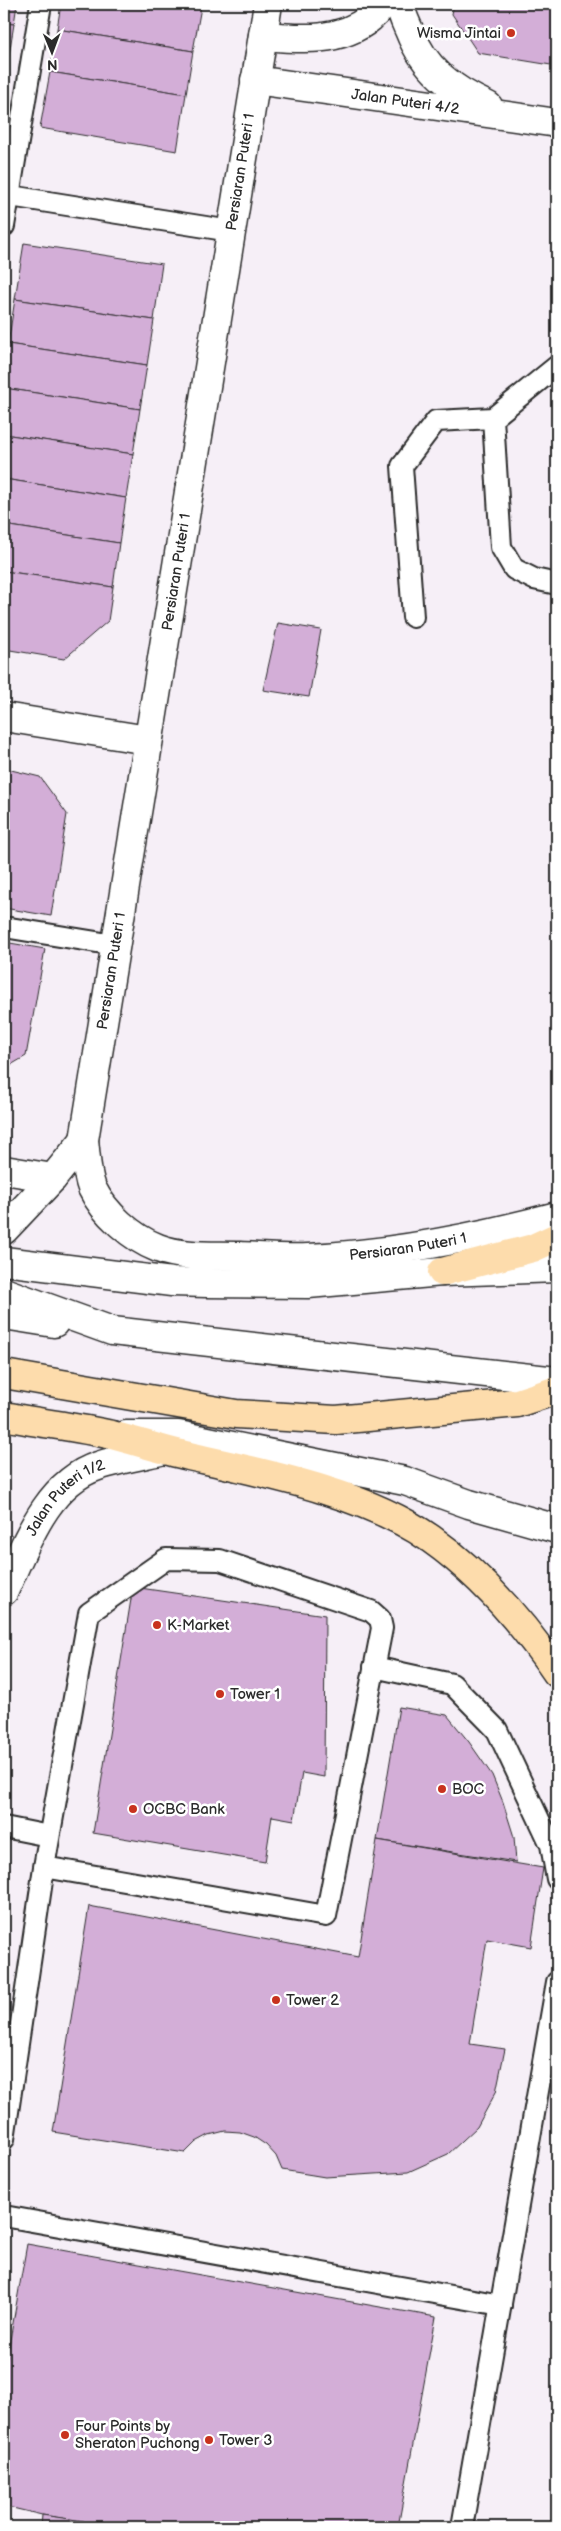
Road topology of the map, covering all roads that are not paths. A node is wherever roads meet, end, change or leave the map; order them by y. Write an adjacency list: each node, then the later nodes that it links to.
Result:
1 (41, 4): 9 (lane)
2 (268, 4): 5 (street, Persiaran Puteri 1)
3 (383, 4): 5 (street)
4 (400, 4): 7 (street)
5 (263, 36): 6 (street, Persiaran Puteri 1)
6 (255, 80): 7 (street, Jalan Puteri 4/2); 11 (street, Persiaran Puteri 1)
7 (510, 116): 8 (street, Jalan Puteri 4/2)
8 (557, 123)
9 (6, 196): 10 (lane); 11 (lane)
10 (4, 226)
11 (231, 231): 17 (street, Persiaran Puteri 1)
12 (557, 366): 13 (lane)
13 (493, 418): 14 (lane); 15 (lane)
14 (557, 584)
15 (413, 617)
16 (4, 717): 17 (street)
17 (148, 740): 19 (street, Persiaran Puteri 1)
18 (4, 927): 19 (lane)
19 (115, 945): 20 (street, Persiaran Puteri 1)
20 (84, 1140): 22 (street); 23 (street, Persiaran Puteri 1)
21 (4, 1170): 22 (street)
22 (53, 1178): 24 (street)
23 (557, 1216)
24 (4, 1230)
25 (557, 1237): 28 (highway)
26 (4, 1261): 28 (street)
27 (557, 1268): 28 (street)
28 (442, 1272)
29 (4, 1292): 31 (street)
30 (4, 1315): 31 (street)
31 (112, 1331): 33 (street)
32 (4, 1374): 34 (highway)
33 (557, 1381)
34 (557, 1390)
35 (4, 1416): 36 (highway)
36 (110, 1435): 37 (highway); 38 (street)
37 (165, 1450): 39 (street, Jalan Puteri 1/2); 41 (highway)
38 (557, 1529)
39 (4, 1591)
40 (374, 1667): 43 (lane); 44 (lane); 45 (lane)
41 (557, 1673)
42 (4, 1827): 43 (lane)
43 (50, 1836): 44 (lane)
44 (44, 1867): 47 (lane)
45 (557, 1879)
46 (557, 1982): 49 (lane)
47 (4, 2140)
48 (4, 2216): 49 (lane)
49 (501, 2305): 50 (lane)
50 (462, 2527)

